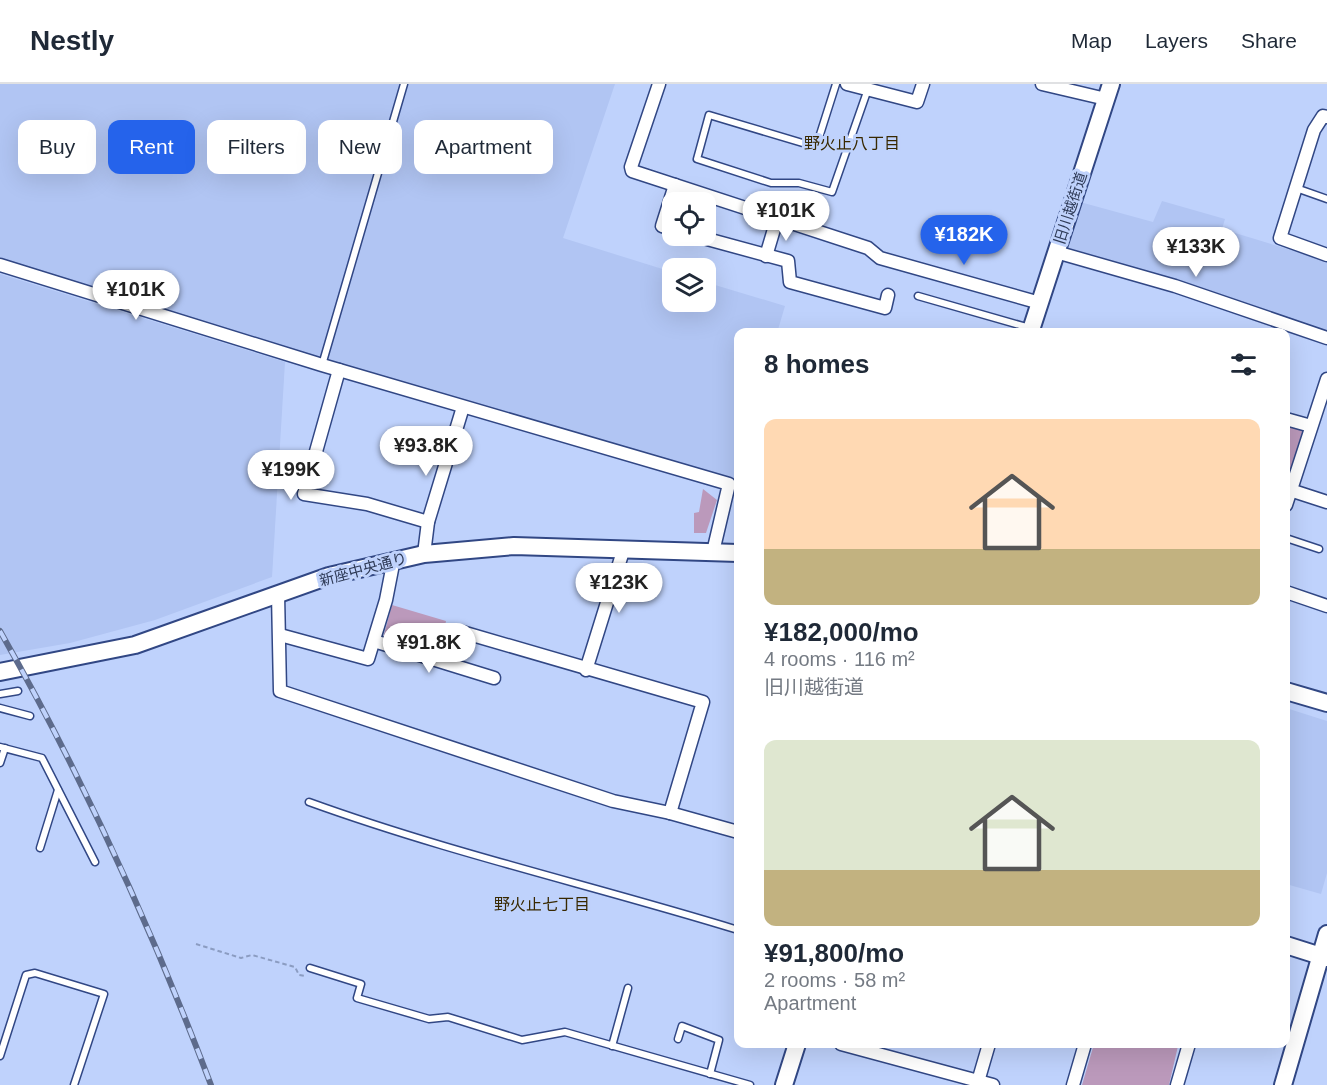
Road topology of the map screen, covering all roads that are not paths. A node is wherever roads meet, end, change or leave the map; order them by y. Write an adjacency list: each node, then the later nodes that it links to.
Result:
1 (404, 84): 26 (lane)
2 (659, 84): 10 (street)
3 (836, 84): 7 (lane)
4 (847, 84): 7 (street)
5 (923, 84): 7 (street)
6 (1042, 84): 8 (street)
7 (868, 89)
8 (1108, 92): 16 (street, 旧川越街道)
9 (1327, 117): 11 (street)
10 (675, 185): 12 (street); 14 (street)
11 (1296, 188): 13 (lane); 17 (street)
12 (673, 192)
13 (1327, 199)
14 (777, 219): 18 (street); 22 (street)
15 (716, 242): 18 (street)
16 (1056, 252): 22 (street, 旧川越街道); 25 (street)
17 (1327, 255)
18 (766, 256): 20 (street)
19 (0, 265): 26 (street)
20 (888, 295)
21 (918, 296): 23 (lane)
22 (1040, 303): 24 (street, 旧川越街道)
23 (1020, 328)
24 (1031, 328)
25 (1327, 338)
26 (322, 365): 27 (street)
27 (339, 370): 29 (street); 34 (street)
28 (1327, 379): 31 (street)
29 (463, 407): 34 (street); 38 (street)
30 (1290, 420): 31 (street)
31 (1311, 426): 32 (street)
32 (1290, 490): 33 (street)
33 (1327, 501)
34 (428, 522): 40 (street)
35 (1290, 539): 37 (lane)
36 (624, 548): 38 (street, 新座中央通り); 40 (street, 新座中央通り); 48 (street)
37 (1319, 549)
38 (713, 552): 39 (street, 新座中央通り)
39 (734, 553)
40 (424, 554): 41 (street, 新座中央通り)
41 (394, 559): 43 (street, 新座中央通り); 47 (street)
42 (1290, 593): 44 (street)
43 (278, 594): 46 (street); 49 (street, 新座中央通り)
44 (1327, 606)
45 (462, 632): 48 (street)
46 (280, 635): 47 (street); 61 (street)
47 (374, 641): 50 (street)
48 (586, 670): 61 (street)
49 (0, 672)
50 (494, 678)
51 (18, 691): 53 (lane)
52 (1290, 692): 54 (street)
53 (0, 694)
54 (1327, 703)
55 (0, 708): 56 (lane)
56 (30, 716)
57 (2, 747): 58 (lane); 59 (lane)
58 (0, 764)
59 (58, 790): 63 (lane); 64 (lane)
60 (309, 802): 65 (lane)
61 (670, 813): 62 (street)
62 (734, 831)
63 (40, 848)
64 (95, 862)
65 (734, 929)
66 (1327, 934): 68 (street)
67 (1290, 946): 68 (street)
68 (1324, 956): 87 (street)
69 (310, 968): 72 (lane)
70 (628, 988): 72 (lane)
71 (678, 1039): 79 (lane)
72 (612, 1046): 79 (lane)
73 (796, 1048): 83 (street)
74 (855, 1048): 80 (street)
75 (988, 1048): 80 (street)
76 (1084, 1048): 85 (street)
77 (1188, 1048): 86 (street)
78 (0, 1056): 81 (lane)
79 (710, 1074): 82 (lane)
80 (977, 1083): 84 (street)
81 (74, 1085)
82 (750, 1085)
83 (784, 1085)
84 (993, 1085)
85 (1073, 1085)
86 (1177, 1085)
87 (1283, 1085)

